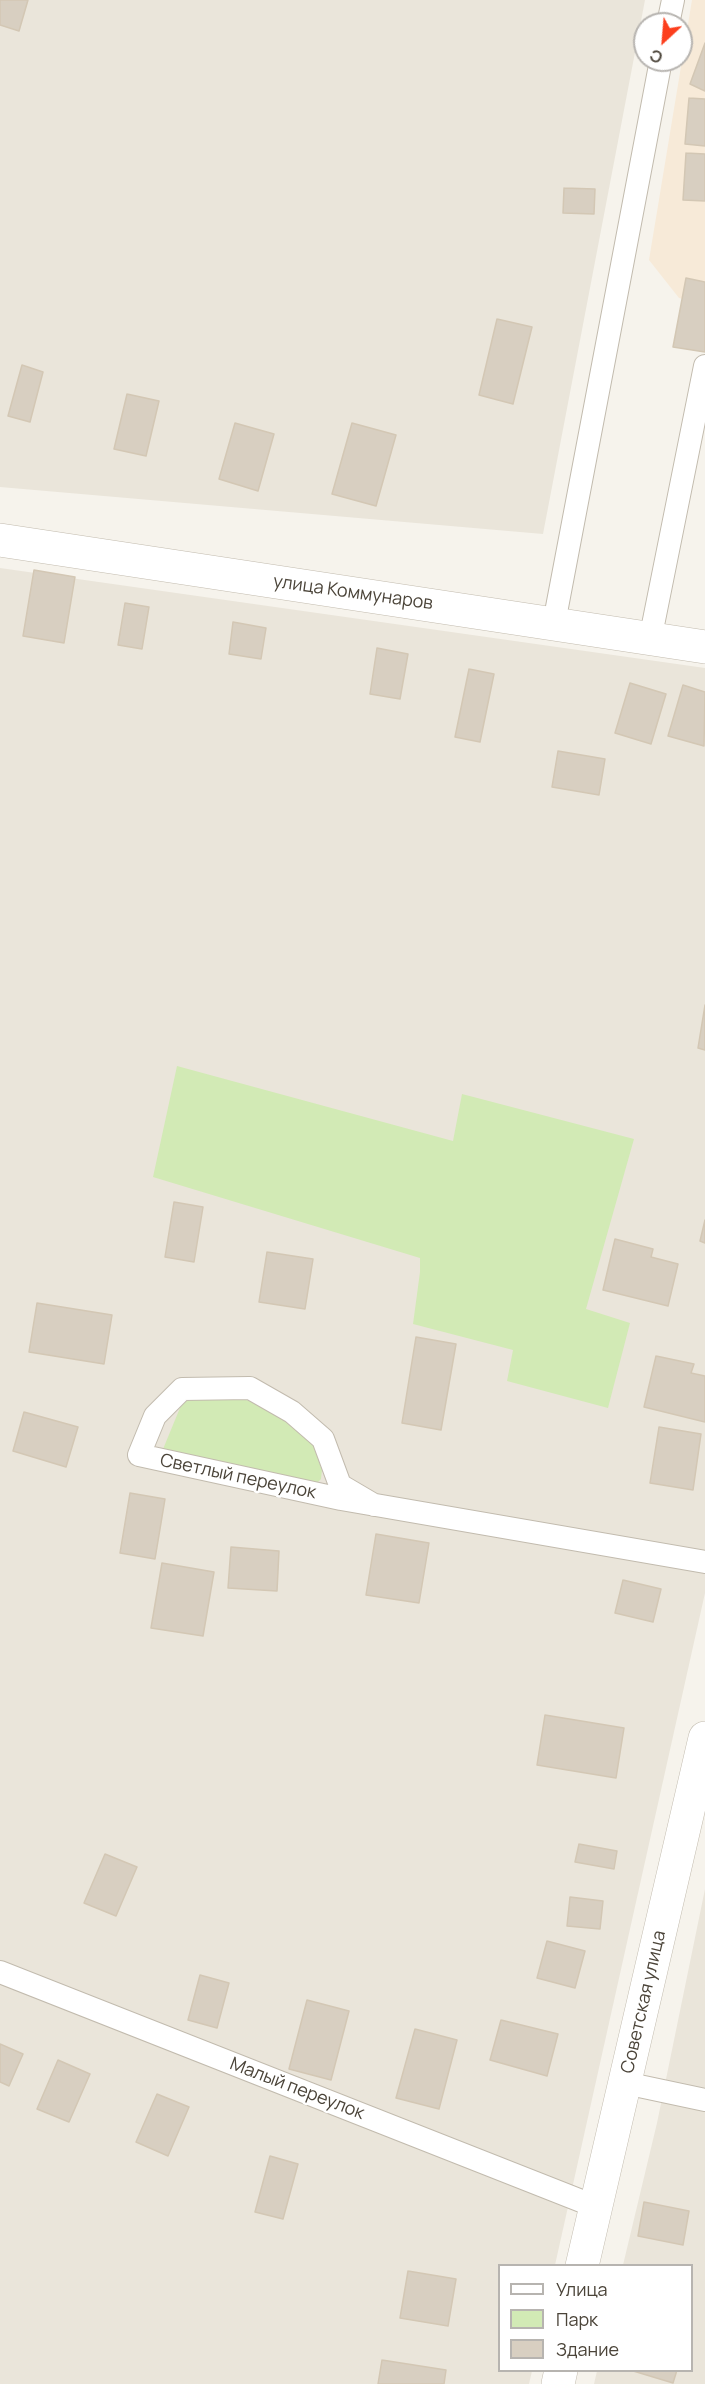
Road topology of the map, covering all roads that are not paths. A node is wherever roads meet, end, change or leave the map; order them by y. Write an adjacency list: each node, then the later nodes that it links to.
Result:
1 (659, 72): 4 (lane)
2 (705, 366): 5 (lane)
3 (0, 540): 4 (street, улица Коммунаров)
4 (554, 623): 5 (street, улица Коммунаров)
5 (650, 640): 6 (street, улица Коммунаров)
6 (705, 647)
7 (374, 1505): 7 (lane, Светлый переулок); 8 (lane, Светлый переулок)
8 (705, 1562)
9 (705, 1738): 11 (street, Советская улица)
10 (0, 1972): 13 (lane, Малый переулок)
11 (625, 2083): 12 (lane); 13 (street, Советская улица)
12 (705, 2100)
13 (594, 2206): 14 (street, Советская улица)
14 (582, 2264)

